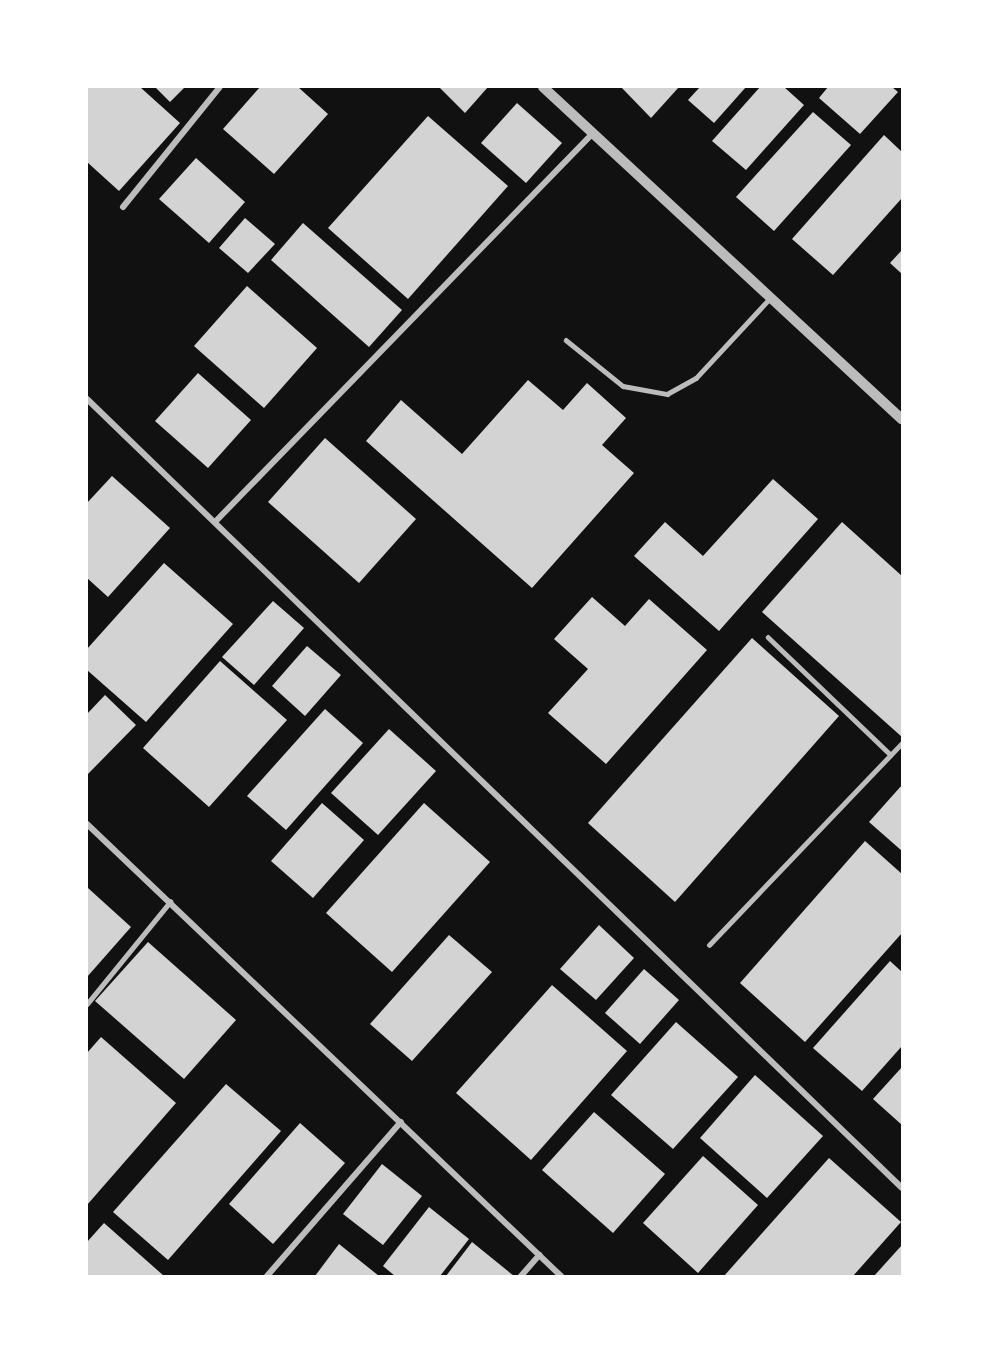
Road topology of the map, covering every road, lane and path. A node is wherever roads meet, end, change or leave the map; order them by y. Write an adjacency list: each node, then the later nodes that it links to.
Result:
1 (220, 87): 4 (street)
2 (543, 87): 3 (street)
3 (593, 133): 5 (street); 9 (street)
4 (123, 207)
5 (771, 297): 6 (lane); 8 (street)
6 (566, 340)
7 (87, 399): 9 (street)
8 (902, 419)
9 (215, 522): 18 (street)
10 (768, 637): 12 (lane)
11 (902, 743): 12 (lane)
12 (891, 755): 15 (lane)
13 (87, 824): 14 (street)
14 (170, 902): 16 (lane); 17 (street)
15 (709, 945)
16 (87, 1004)
17 (401, 1122): 19 (street); 20 (street)
18 (902, 1188)
19 (539, 1255): 21 (street); 22 (street)
20 (267, 1276)
21 (521, 1276)
22 (561, 1276)

